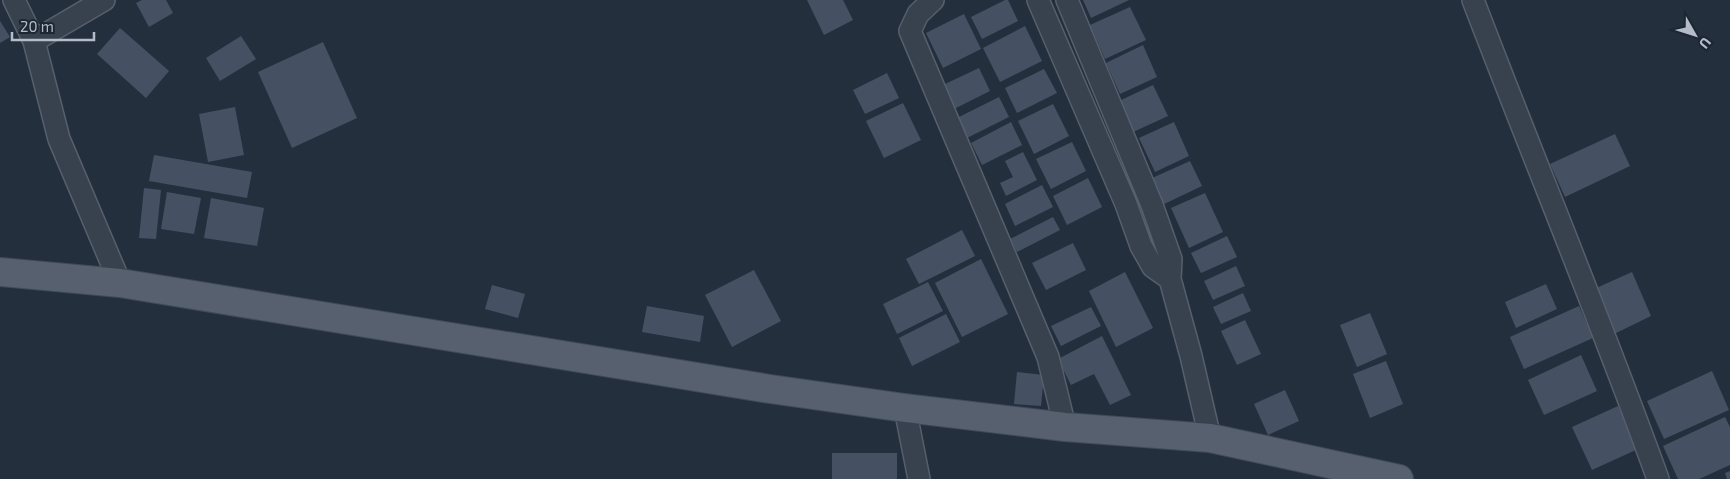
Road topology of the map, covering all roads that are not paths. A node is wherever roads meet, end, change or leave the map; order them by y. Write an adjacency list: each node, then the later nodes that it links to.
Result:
1 (14, 0): 7 (street)
2 (104, 0): 7 (street)
3 (933, 0): 12 (street)
4 (1038, 0): 9 (street)
5 (1067, 0): 9 (street)
6 (1473, 0): 16 (street)
7 (34, 40): 10 (street)
8 (0, 272): 10 (main road)
9 (1170, 279): 13 (street)
10 (120, 283): 11 (main road)
11 (906, 408): 12 (main road); 14 (street)
12 (1065, 427): 13 (main road)
13 (1210, 438): 15 (main road)
14 (919, 479)
15 (1399, 479)
16 (1658, 479)

